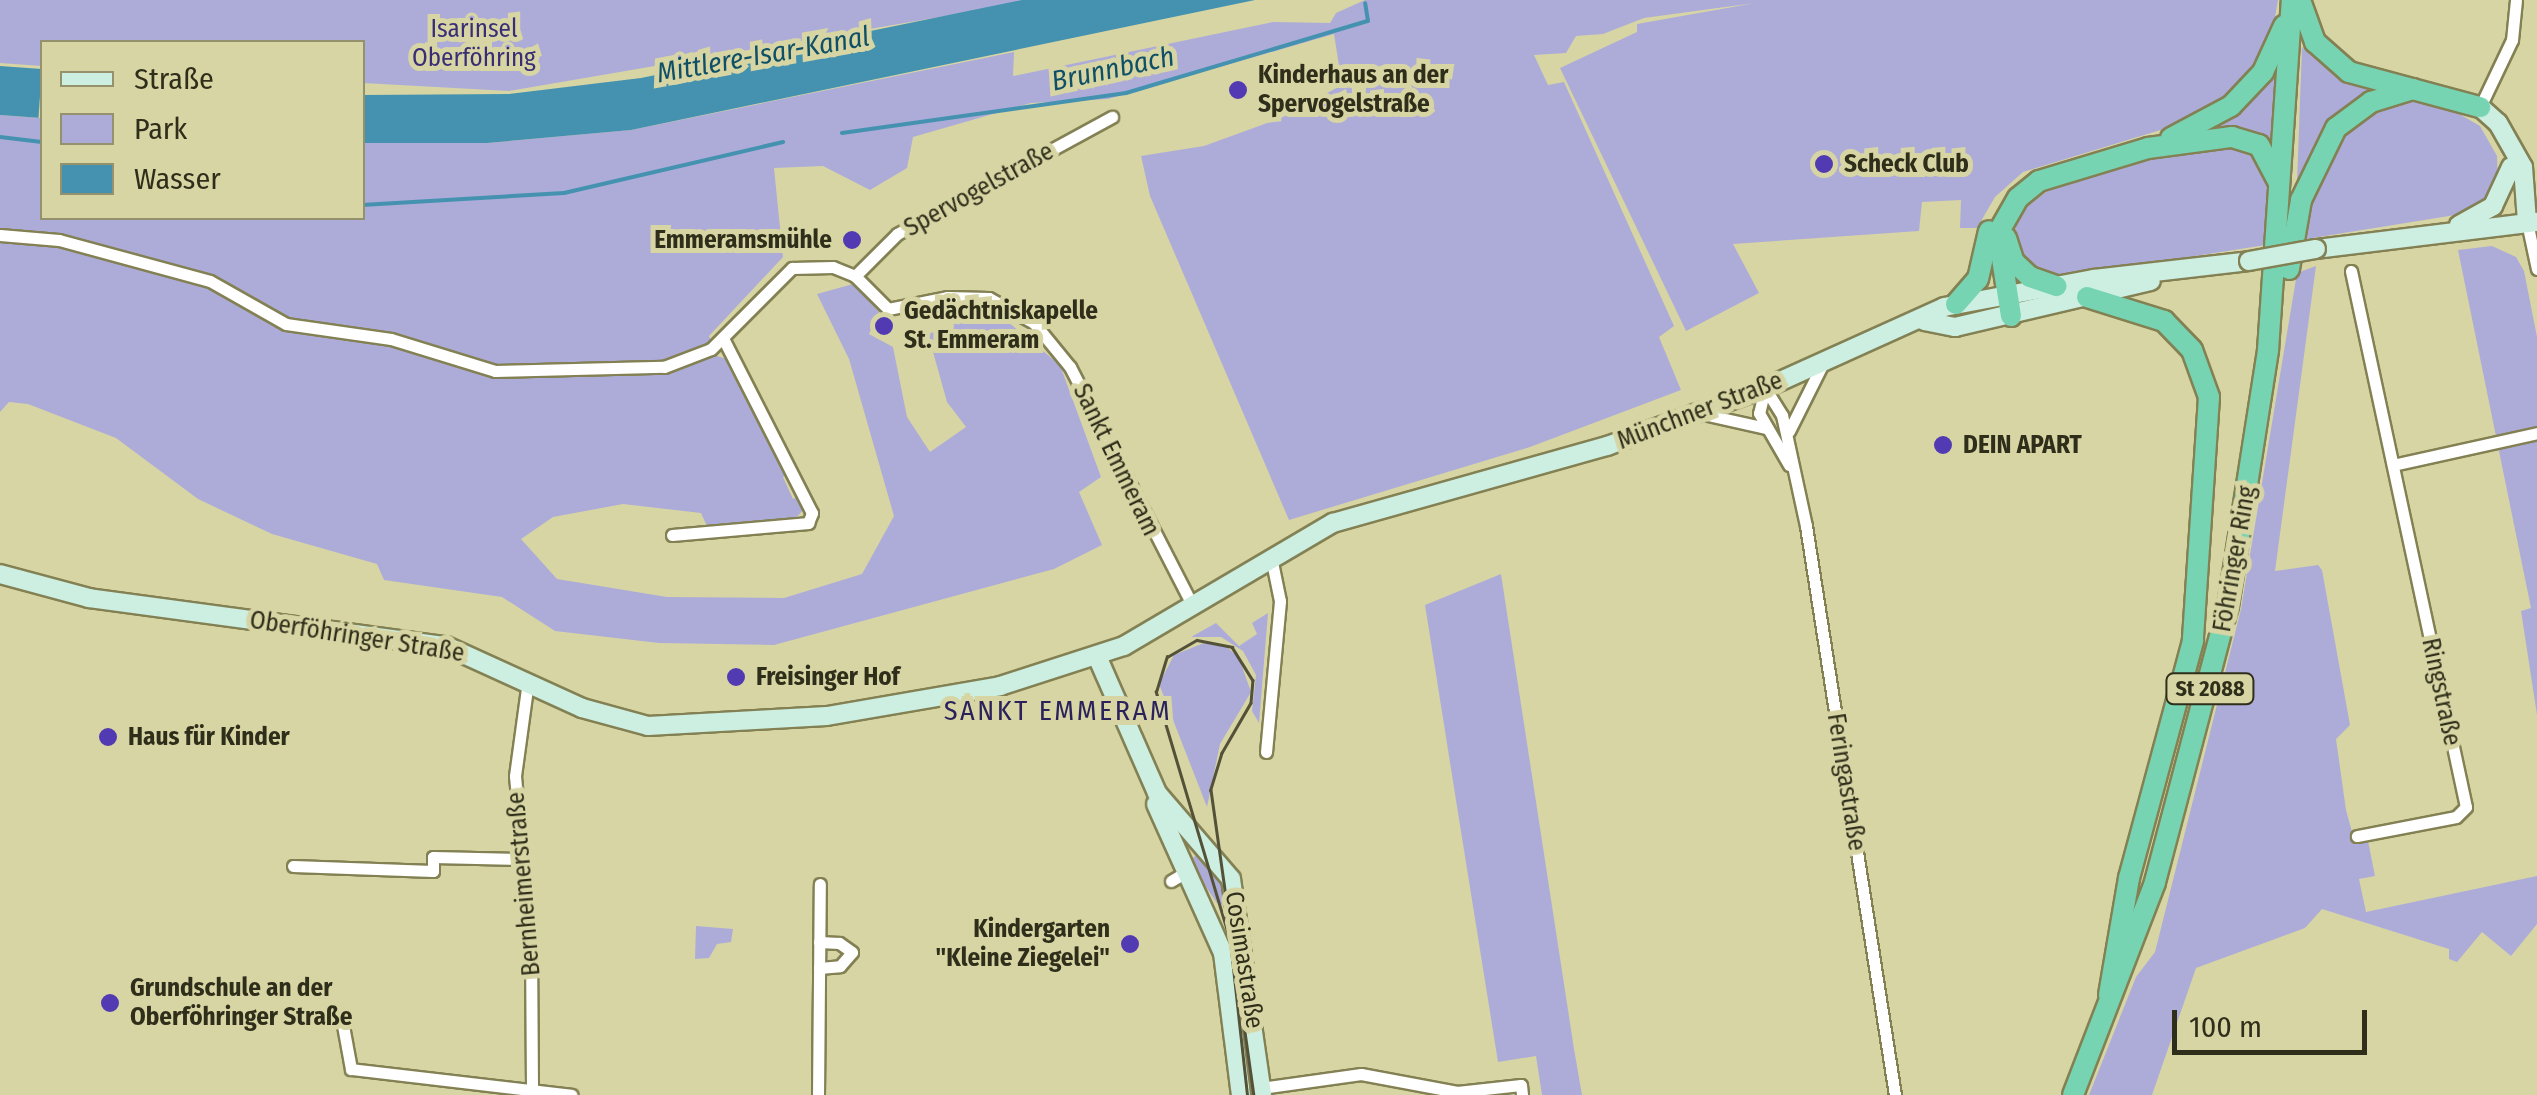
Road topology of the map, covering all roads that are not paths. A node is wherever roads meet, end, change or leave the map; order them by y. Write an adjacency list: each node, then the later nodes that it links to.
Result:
1 (2516, 0): 4 (street)
2 (2295, 2): 3 (highway); 7 (highway); 10 (highway, Föhringer Ring / St 2088)
3 (2412, 89): 4 (highway); 26 (highway)
4 (2480, 107): 6 (main road)
5 (1112, 117): 18 (street, Spervogelstraße)
6 (2512, 146): 9 (main road); 12 (main road)
7 (2148, 148): 8 (highway); 10 (highway)
8 (2072, 166): 11 (highway); 22 (highway)
9 (2511, 168): 12 (main road); 13 (main road)
10 (2281, 208): 26 (highway, Föhringer Ring / St 2088)
11 (2006, 216): 19 (highway); 20 (highway)
12 (2532, 222): 13 (main road, Münchner Straße); 15 (street)
13 (2449, 230): 16 (main road, Münchner Straße, bridge)
14 (0, 234): 25 (street)
15 (2537, 269)
16 (2189, 270): 19 (main road, Münchner Straße); 21 (main road, Münchner Straße)
17 (2351, 271): 33 (street, Ringstraße)
18 (854, 276): 25 (street); 39 (street, Sankt Emmeram)
19 (2056, 286): 20 (main road, Münchner Straße)
20 (2006, 294): 22 (main road, Münchner Straße); 23 (highway)
21 (2087, 296): 23 (main road, Münchner Straße); 52 (highway)
22 (1956, 304): 24 (main road, Münchner Straße)
23 (2011, 316): 24 (main road, Münchner Straße)
24 (1924, 321): 27 (main road, Münchner Straße)
25 (722, 338): 36 (street)
26 (2268, 350): 52 (highway, Föhringer Ring / St 2088)
27 (1826, 359): 28 (main road, Münchner Straße); 32 (street)
28 (1765, 388): 29 (main road, Münchner Straße); 30 (street); 32 (street, Feringastraße)
29 (1689, 413): 30 (street); 35 (main road, Münchner Straße)
30 (1766, 428): 34 (street, Feringastraße)
31 (2537, 434): 33 (street)
32 (1787, 440): 34 (street, Feringastraße)
33 (2393, 465): 44 (street, Ringstraße)
34 (1792, 470): 60 (street, Feringastraße)
35 (1470, 485): 37 (main road, Oberföhringer Straße)
36 (672, 535)
37 (1270, 557): 39 (main road, Oberföhringer Straße); 42 (street)
38 (0, 574): 41 (main road, Oberföhringer Straße)
39 (1192, 606): 40 (main road, Oberföhringer Straße)
40 (1097, 656): 41 (main road, Oberföhringer Straße); 43 (main road, Cosimastraße)
41 (528, 681): 46 (street, Bernheimerstraße)
42 (1266, 752)
43 (1157, 793): 45 (main road, Cosimastraße); 48 (main road, Cosimastraße)
44 (2357, 836)
45 (1206, 846): 48 (main road); 55 (main road, Cosimastraße)
46 (520, 859): 47 (street); 54 (street, Bernheimerstraße)
47 (293, 866)
48 (1180, 873): 58 (main road, Cosimastraße)
49 (820, 884): 50 (street)
50 (819, 942): 51 (street); 51 (street)
51 (819, 968): 57 (street)
52 (2107, 1016): 61 (highway, Föhringer Ring / St 2088)
53 (342, 1020): 54 (street)
54 (532, 1089): 56 (street)
55 (1261, 1092): 59 (street)
56 (571, 1095)
57 (818, 1095)
58 (1241, 1095)
59 (1522, 1095)
60 (1895, 1095)
61 (2073, 1095)

